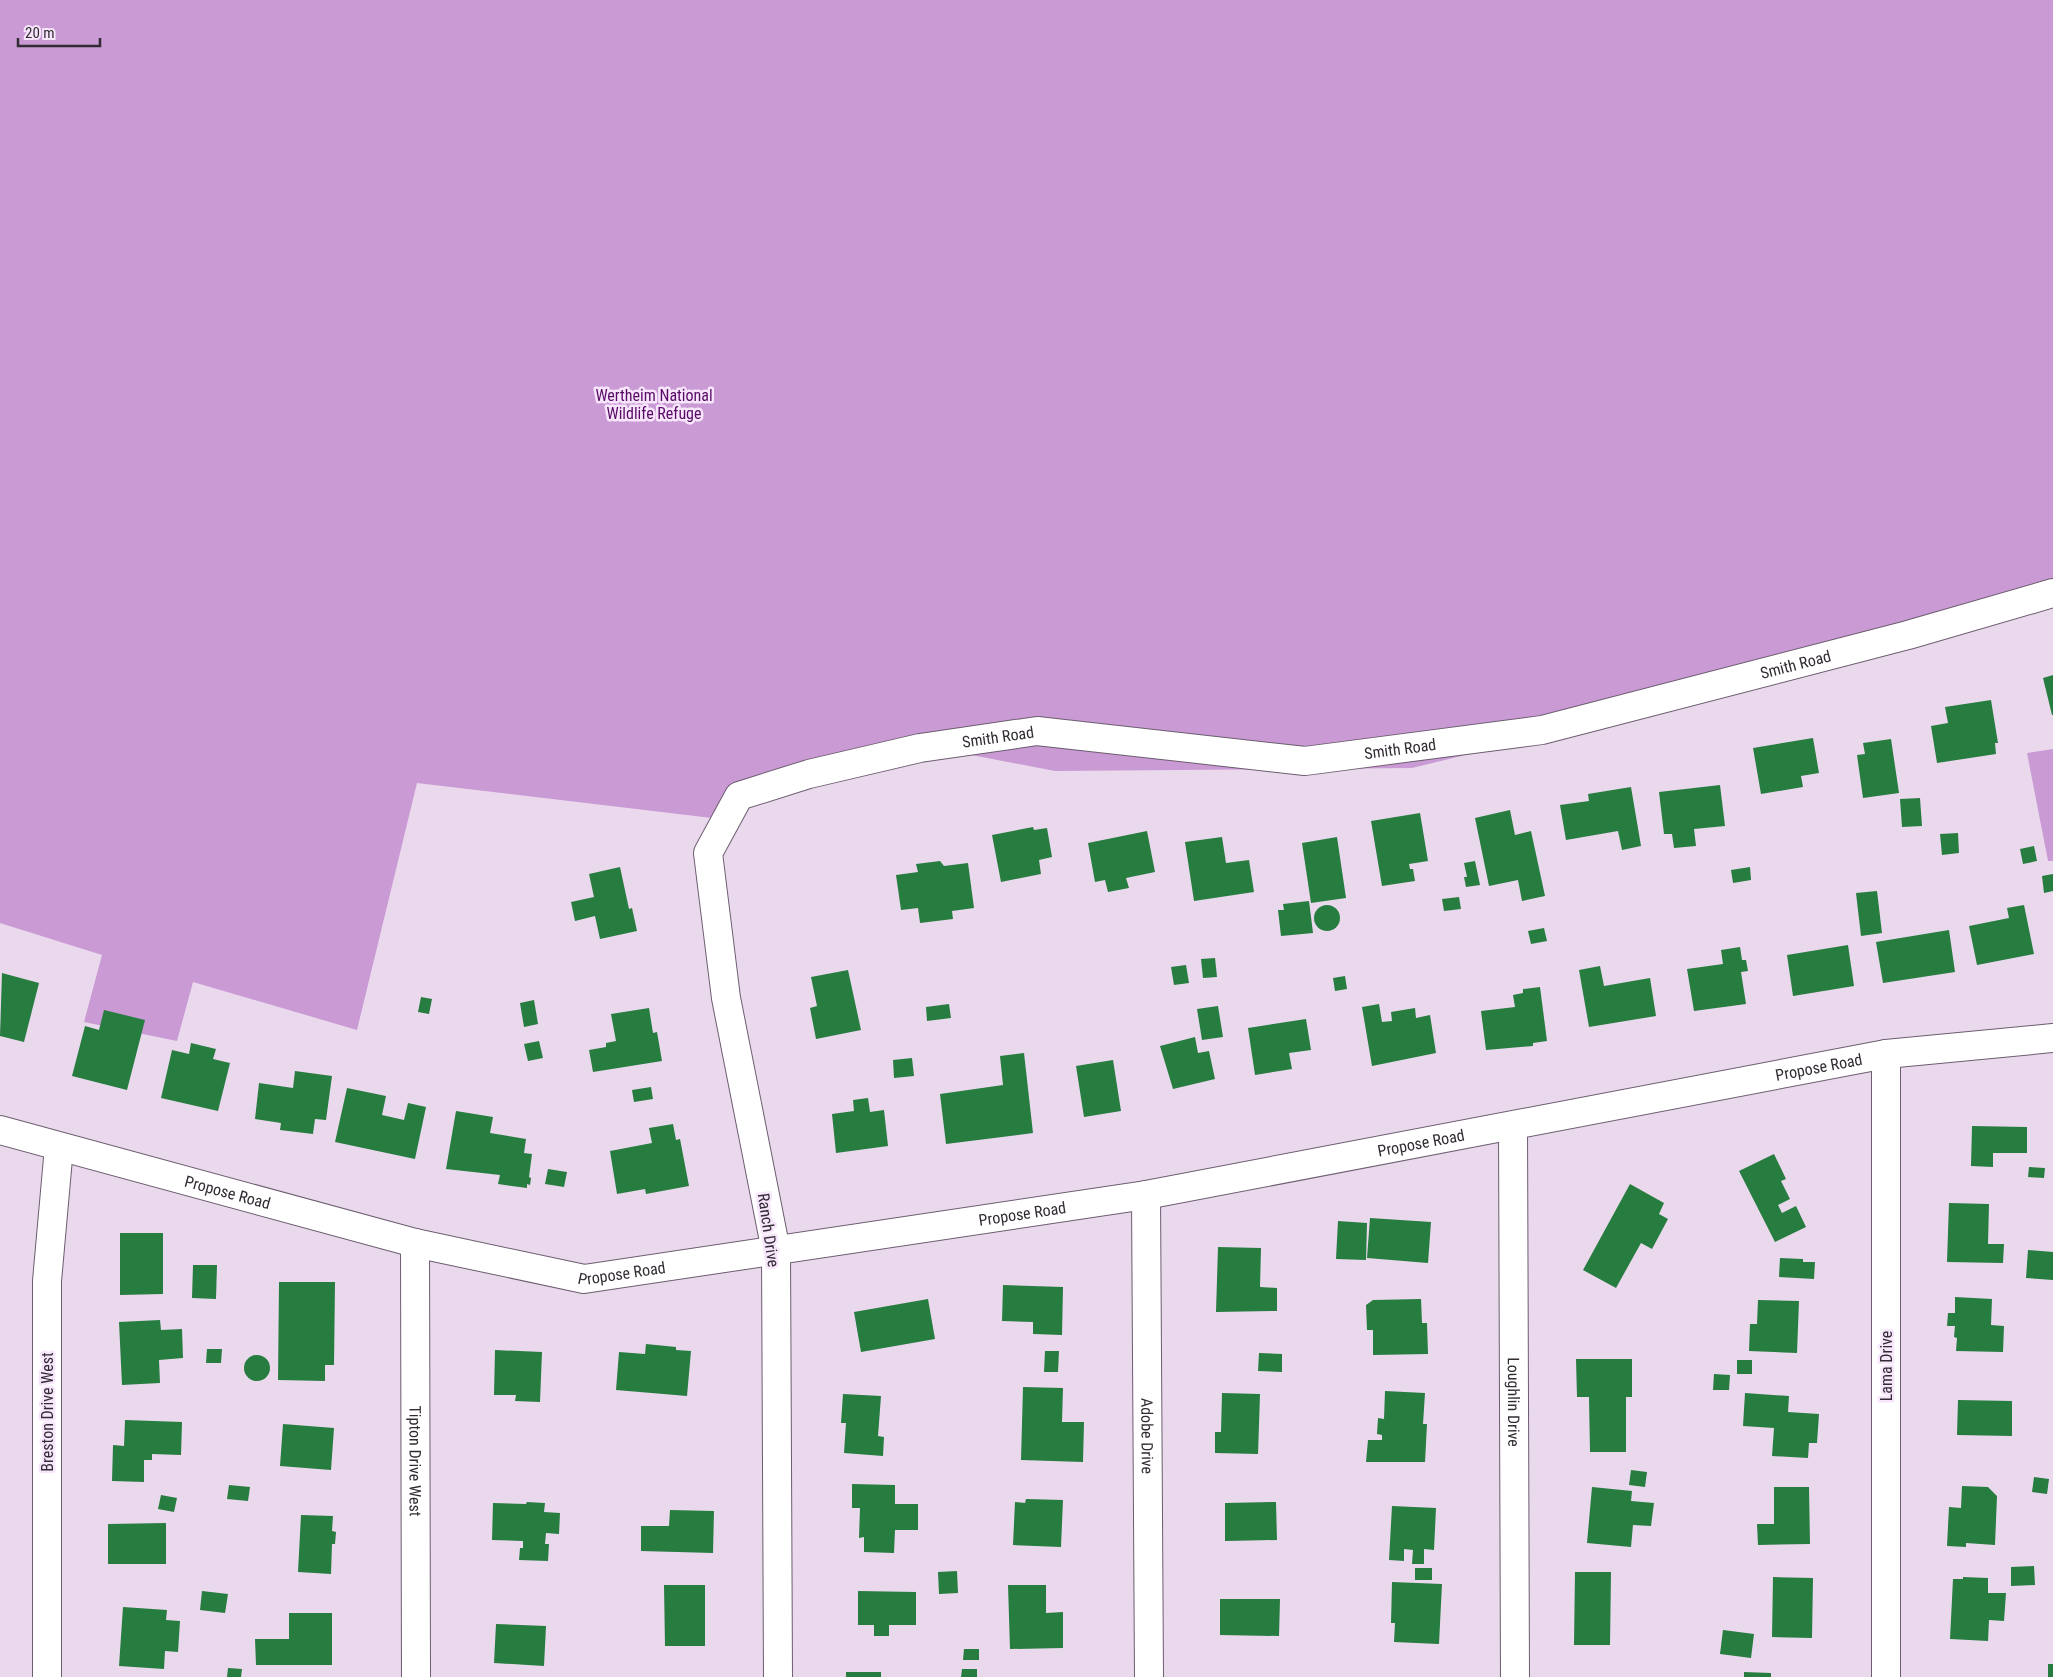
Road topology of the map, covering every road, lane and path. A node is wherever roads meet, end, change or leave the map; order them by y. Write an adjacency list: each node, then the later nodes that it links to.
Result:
1 (2053, 593): 2 (street, Smith Road)
2 (740, 796): 10 (street, Ranch Drive)
3 (2053, 1038): 4 (street, Propose Road)
4 (1886, 1054): 5 (street, Propose Road); 16 (street, Lama Drive)
5 (1513, 1126): 8 (street, Propose Road); 15 (street, Loughlin Drive)
6 (0, 1130): 7 (street, Propose Road)
7 (59, 1147): 9 (street, Propose Road); 11 (street, Breston Drive West)
8 (1146, 1195): 10 (street, Propose Road); 14 (street, Adobe Drive)
9 (415, 1243): 10 (street, Propose Road); 12 (street, Tipton Drive West)
10 (776, 1251): 13 (street, Ranch Drive)
11 (47, 1677)
12 (416, 1677)
13 (778, 1677)
14 (1149, 1677)
15 (1515, 1677)
16 (1886, 1677)

